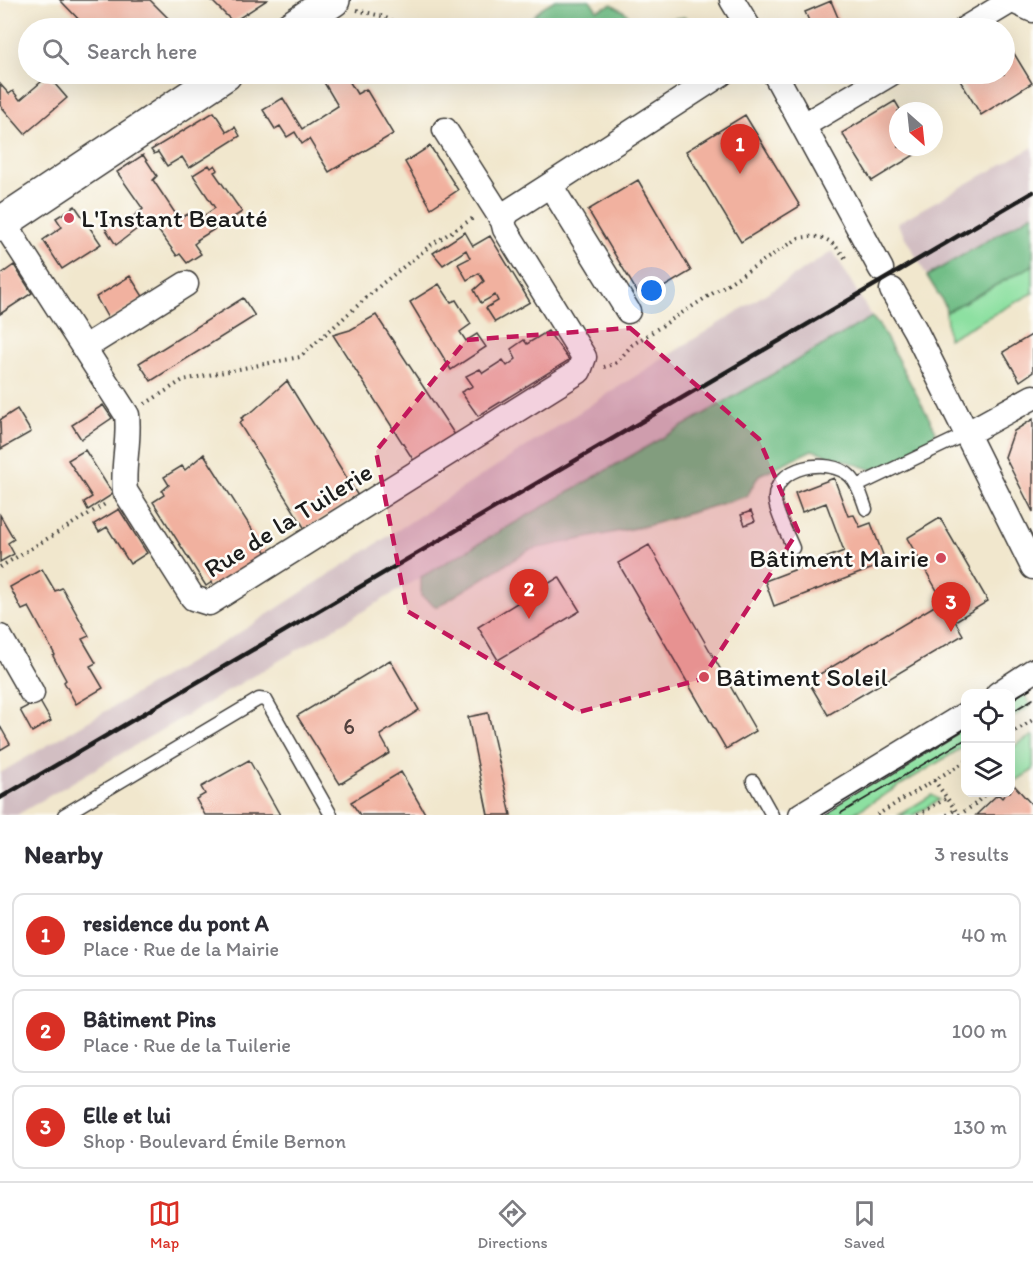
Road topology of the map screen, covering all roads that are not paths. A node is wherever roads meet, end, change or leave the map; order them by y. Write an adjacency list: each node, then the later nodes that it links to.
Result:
1 (732, 0): 5 (street)
2 (1018, 4): 6 (street)
3 (345, 5): 4 (main road)
4 (314, 18)
5 (743, 18)
6 (988, 18)
7 (200, 84): 15 (main road)
8 (706, 84): 13 (street)
9 (782, 84): 11 (street)
10 (873, 84): 11 (street)
11 (804, 124): 20 (street)
12 (445, 130): 14 (street)
13 (550, 185): 14 (street); 17 (street)
14 (498, 214): 18 (street, Rue de la Tuilerie)
15 (1, 223): 18 (street)
16 (186, 284): 18 (street)
17 (628, 311)
18 (84, 348)
19 (1033, 397): 20 (street)
20 (966, 434): 21 (lane); 24 (street)
21 (857, 486): 22 (lane); 23 (lane)
22 (866, 509)
23 (793, 548)
24 (1033, 567)
25 (0, 637): 28 (street)
26 (1033, 671): 27 (street)
27 (1004, 689)
28 (32, 693)
29 (961, 717): 34 (street)
30 (753, 781): 33 (lane)
31 (64, 815): 32 (lane)
32 (331, 815)
33 (772, 815)
34 (801, 815)

